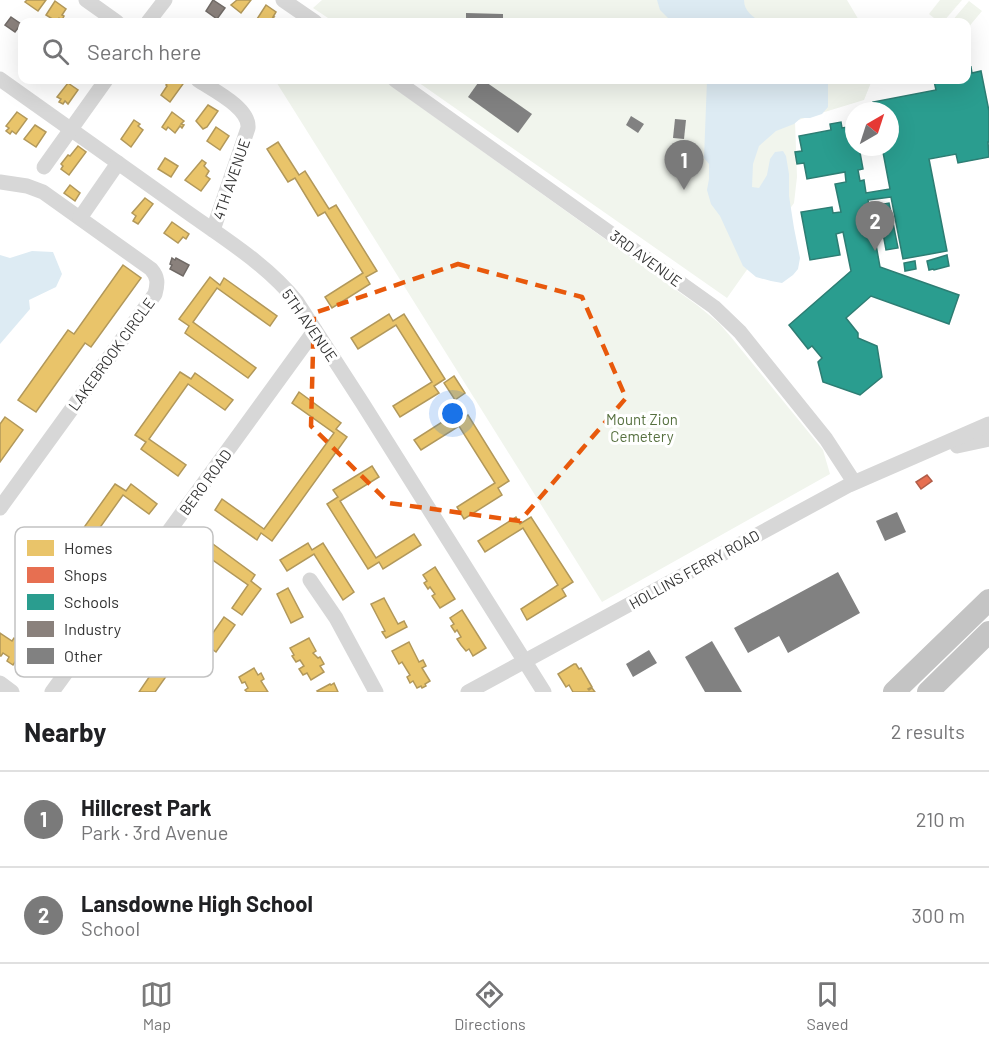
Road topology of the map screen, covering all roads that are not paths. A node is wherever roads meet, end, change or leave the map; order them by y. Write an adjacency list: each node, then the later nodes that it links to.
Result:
1 (86, 0): 4 (street)
2 (165, 0): 5 (street)
3 (284, 0): 6 (street)
4 (111, 18)
5 (151, 18)
6 (309, 18)
7 (0, 79): 11 (street, 5TH AVENUE)
8 (103, 84): 11 (street)
9 (204, 84): 16 (street, 4TH AVENUE)
10 (401, 84): 21 (street, 3RD AVENUE)
11 (70, 129): 12 (street, 5TH AVENUE); 13 (street)
12 (118, 163): 15 (street); 16 (street, 5TH AVENUE)
13 (44, 167)
14 (0, 182): 15 (street, LAKEBROOK CIRCLE)
15 (80, 218): 22 (street, LAKEBROOK CIRCLE)
16 (213, 230): 17 (street, 5TH AVENUE)
17 (315, 330): 23 (street, BERO ROAD); 27 (street, 5TH AVENUE)
18 (989, 424): 20 (street, HOLLINS FERRY ROAD)
19 (989, 439): 20 (street, HOLLINS FERRY ROAD)
20 (924, 453): 21 (street, HOLLINS FERRY ROAD)
21 (854, 482): 27 (street, HOLLINS FERRY ROAD)
22 (0, 508)
23 (172, 527)
24 (310, 580): 32 (street)
25 (989, 600): 35 (highway)
26 (989, 632): 36 (highway)
27 (525, 661): 33 (street, HOLLINS FERRY ROAD); 34 (street, 5TH AVENUE)
28 (63, 677): 31 (street, BERO ROAD)
29 (0, 683): 30 (street)
30 (12, 692)
31 (52, 692)
32 (376, 692)
33 (468, 692)
34 (544, 692)
35 (894, 692)
36 (928, 692)

